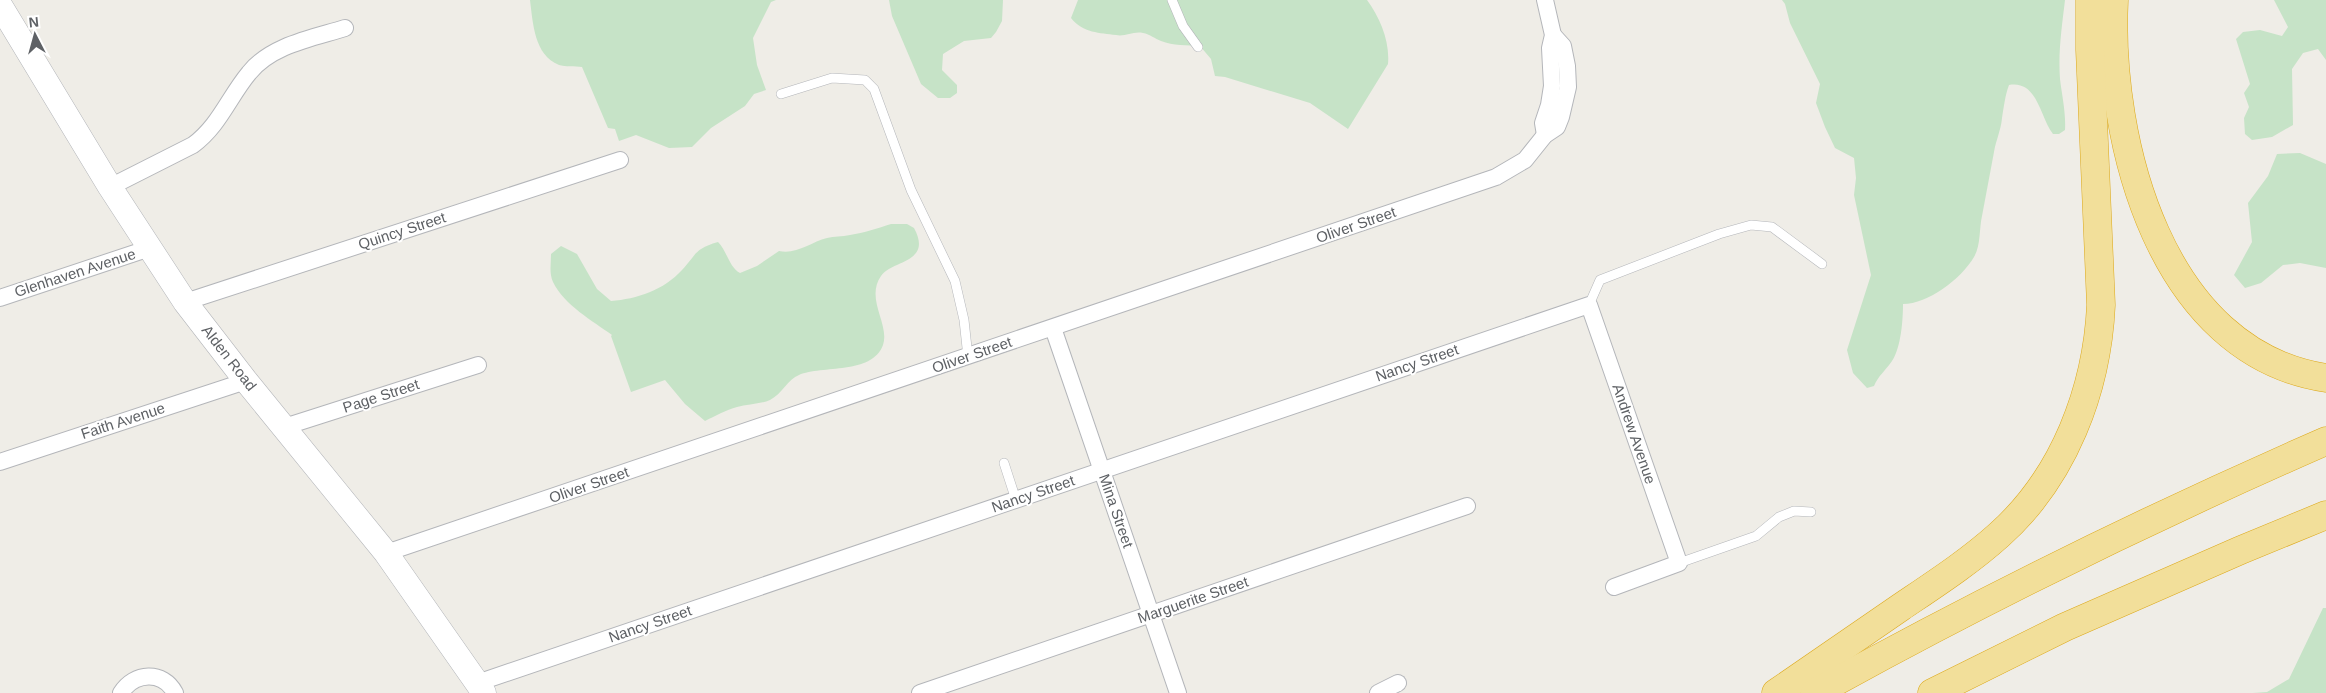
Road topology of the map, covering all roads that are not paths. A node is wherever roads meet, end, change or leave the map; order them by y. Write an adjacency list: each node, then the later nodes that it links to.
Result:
1 (1172, 0): 7 (lane)
2 (1545, 0): 16 (street, Oliver Street)
3 (2090, 0): 41 (highway)
4 (2114, 0): 19 (highway)
5 (0, 5): 10 (main road, Alden Road)
6 (345, 28): 10 (street)
7 (1198, 47)
8 (781, 94): 17 (lane)
9 (620, 160): 14 (street, Quincy Street)
10 (110, 187): 11 (main road, Alden Road)
11 (150, 248): 13 (street, Glenhaven Avenue); 14 (main road, Alden Road)
12 (1822, 264): 15 (lane)
13 (0, 298)
14 (185, 302): 20 (main road, Alden Road)
15 (1589, 305): 25 (street, Nancy Street); 31 (street, Andrew Avenue)
16 (1053, 328): 17 (street, Oliver Street); 25 (street, Mina Street)
17 (968, 357): 30 (street, Oliver Street)
18 (478, 366): 21 (street, Page Street)
19 (2326, 378)
20 (246, 381): 21 (main road, Alden Road); 23 (street, Faith Avenue)
21 (284, 427): 30 (main road, Alden Road)
22 (2326, 441): 42 (highway)
23 (0, 462)
24 (1004, 463): 26 (lane)
25 (1102, 471): 26 (street, Nancy Street); 33 (street, Mina Street)
26 (1016, 500): 35 (street, Nancy Street)
27 (1467, 506): 33 (street, Marguerite Street)
28 (1811, 512): 31 (lane)
29 (2326, 515): 43 (highway)
30 (386, 554): 35 (main road, Alden Road)
31 (1680, 563): 32 (street)
32 (1614, 587)
33 (1151, 614): 38 (street, Marguerite Street); 39 (street, Mina Street)
34 (1398, 683): 40 (street)
35 (480, 688)
36 (121, 693): 37 (street)
37 (175, 693)
38 (920, 693)
39 (1178, 693)
40 (1378, 693)
41 (1776, 693)
42 (1815, 693)
43 (1932, 693)

